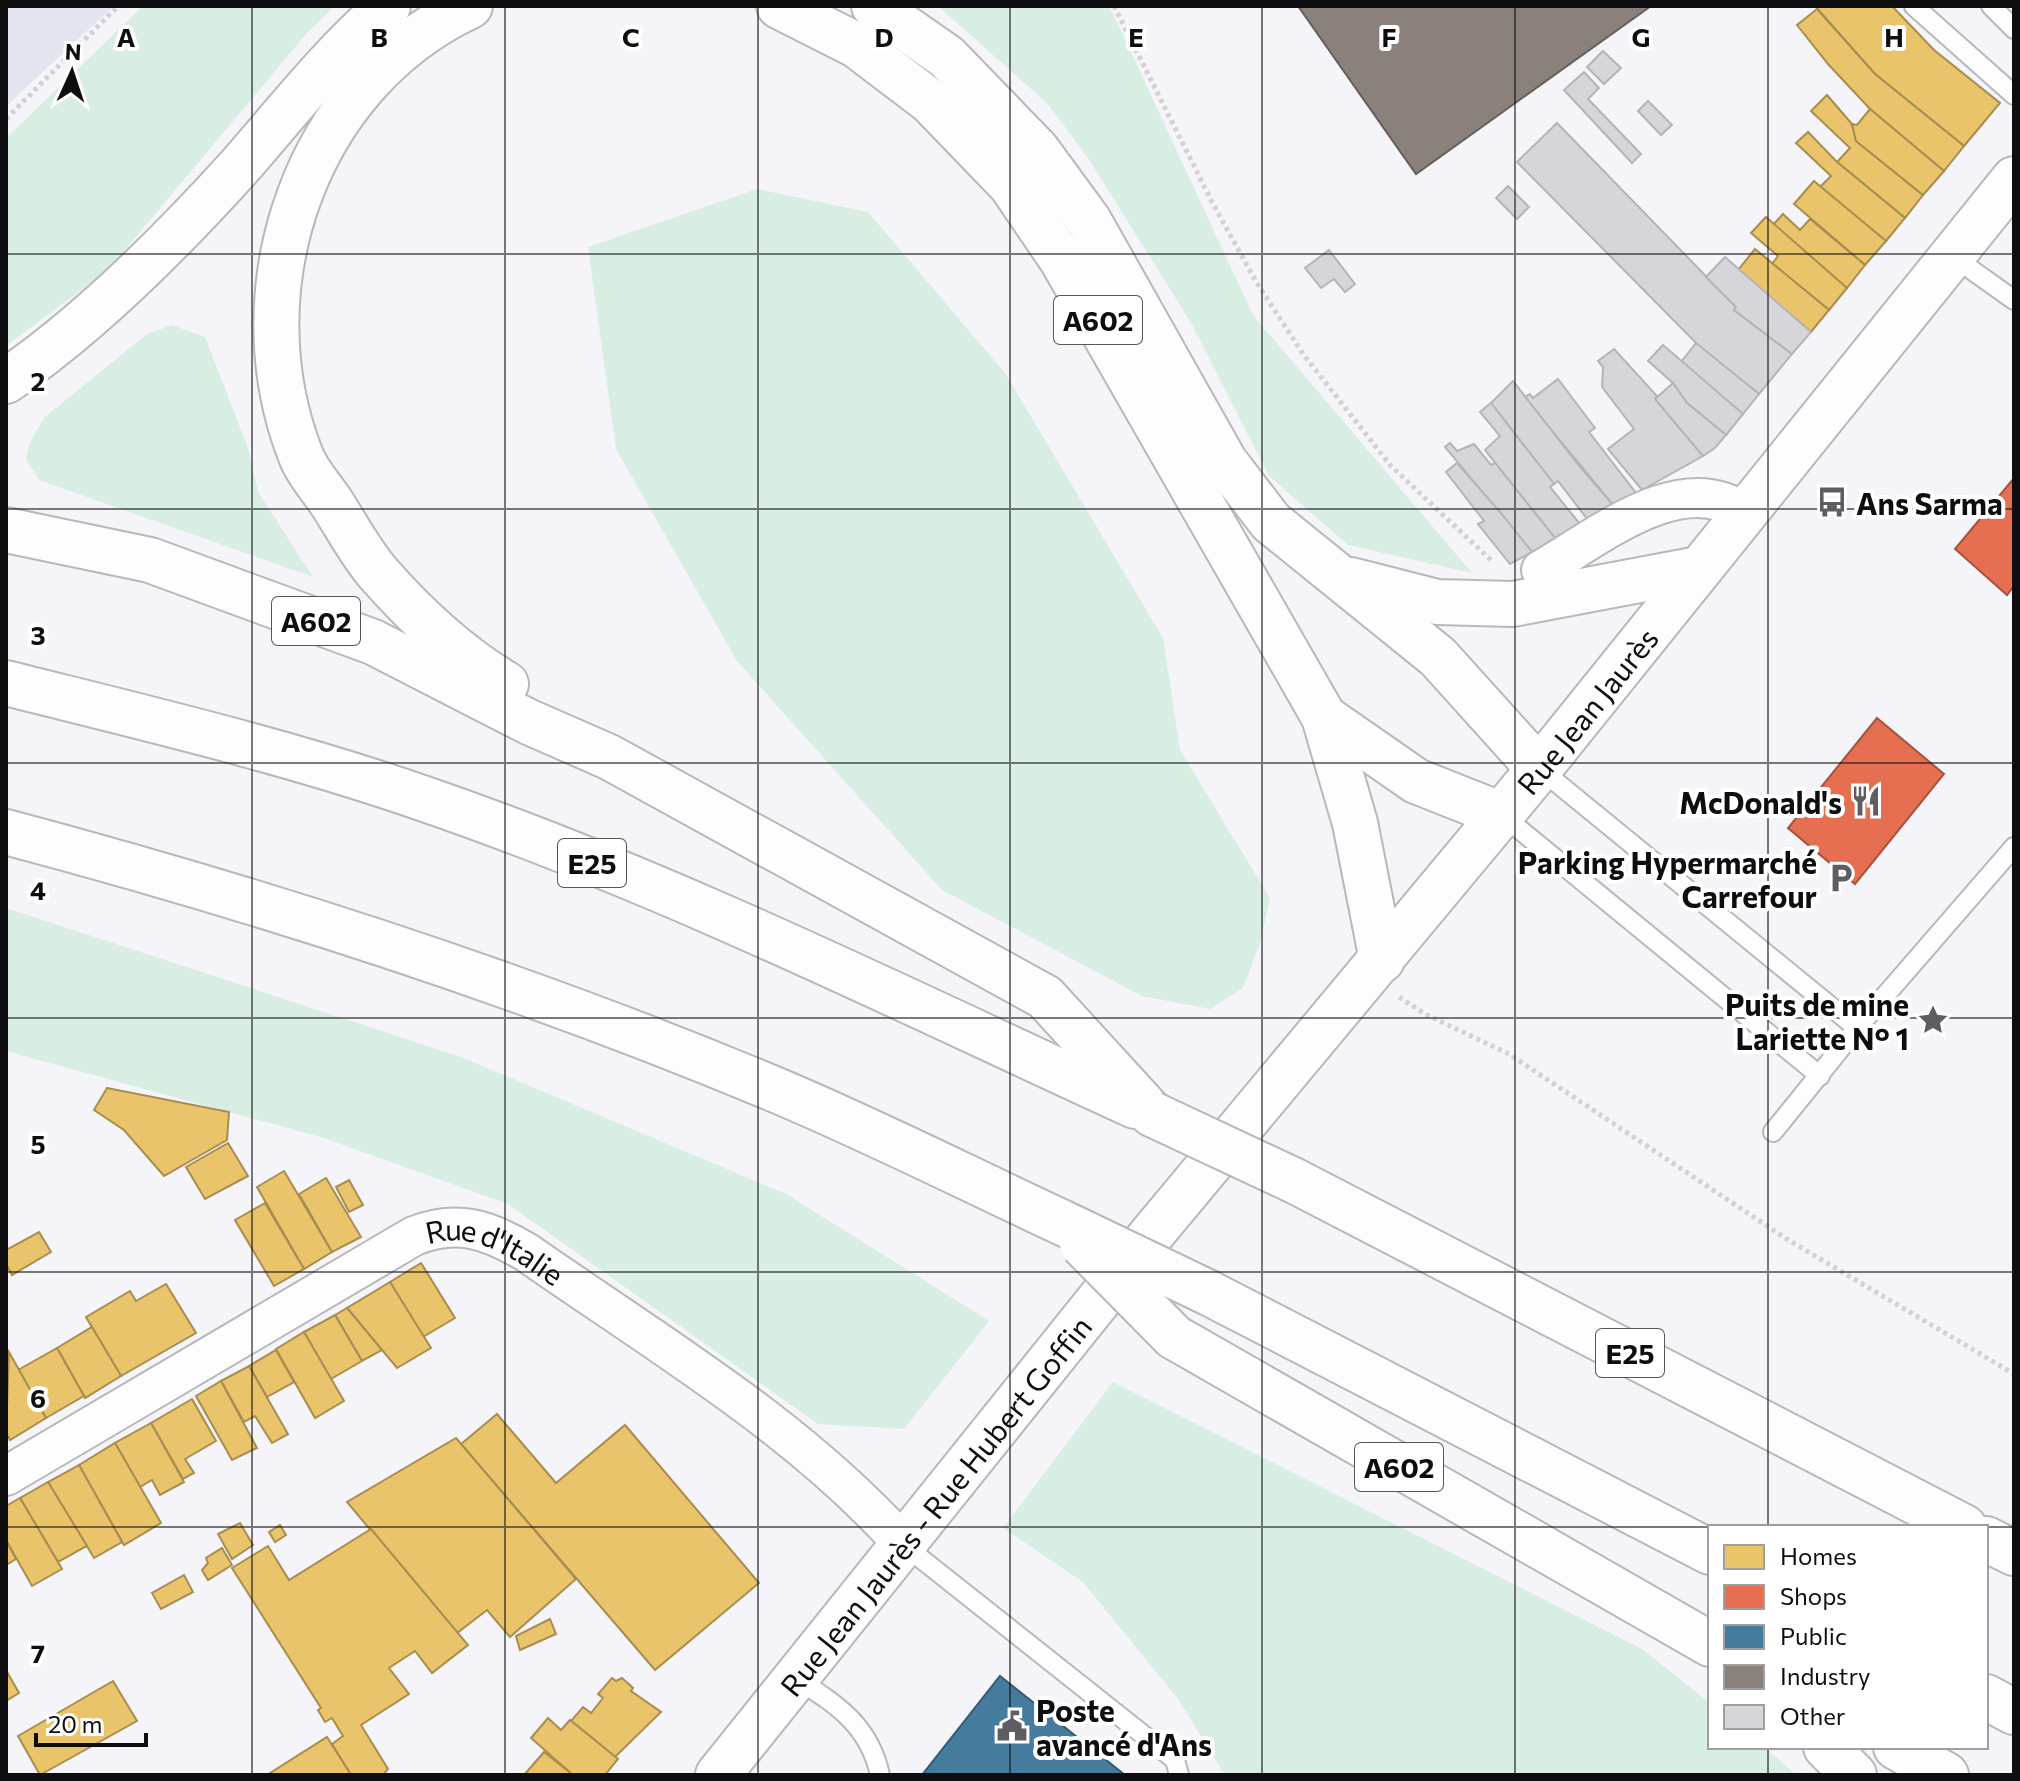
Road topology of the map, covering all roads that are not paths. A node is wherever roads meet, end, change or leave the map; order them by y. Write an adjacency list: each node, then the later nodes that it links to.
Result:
1 (388, 6): 12 (main road)
2 (470, 6): 20 (main road, A602)
3 (779, 6): 19 (main road, A602)
4 (874, 6): 17 (main road, A602)
5 (1914, 6): 8 (lane)
6 (1991, 6): 7 (lane)
7 (2014, 29)
8 (2014, 95)
9 (2014, 179): 10 (main road, Rue Jean Jaurès)
10 (1952, 256): 11 (lane); 13 (main road, Rue Jean Jaurès)
11 (2014, 300)
12 (6, 381)
13 (1744, 513): 15 (main road, Rue Jean Jaurès); 16 (street)
14 (6, 530): 20 (main road, A602)
15 (1698, 569): 17 (main road, A602); 21 (main road, Rue Jean Jaurès)
16 (1541, 570)
17 (1337, 576): 21 (main road, A602)
18 (6, 683): 28 (main road, E25)
19 (1324, 717): 22 (main road, A602); 25 (main road, A602)
20 (609, 757): 28 (main road, A602)
21 (1539, 769): 22 (main road, Rue Jean Jaurès); 26 (lane)
22 (1502, 815): 25 (main road, Rue Jean Jaurès); 27 (lane)
23 (6, 832): 30 (main road)
24 (2014, 847): 26 (lane)
25 (1375, 968): 31 (main road, Rue Jean Jaurès)
26 (1857, 1028): 27 (lane)
27 (1820, 1076): 29 (lane)
28 (1152, 1114): 33 (main road, E25, bridge)
29 (1773, 1132)
30 (1061, 1222): 36 (main road, bridge); 38 (main road, A602, bridge)
31 (1151, 1235): 35 (main road, Rue Jean Jaurès - Rue Hubert Goffin)
32 (6, 1476): 35 (street, Rue d'Italie)
33 (1960, 1525)
34 (1988, 1540): 37 (main road)
35 (905, 1546): 41 (main road, Rue Jean Jaurès - Rue Hubert Goffin); 48 (lane)
36 (1708, 1551)
37 (2014, 1553)
38 (1624, 1596): 39 (main road); 40 (main road, A602)
39 (1708, 1643)
40 (1708, 1656)
41 (797, 1679): 46 (main road, Rue Jean Jaurès - Rue Hubert Goffin); 47 (lane)
42 (1988, 1698): 43 (main road)
43 (2014, 1712)
44 (1828, 1749): 49 (main road)
45 (1900, 1749): 50 (main road)
46 (718, 1775)
47 (880, 1775)
48 (1179, 1775)
49 (1854, 1775)
50 (1946, 1775)

